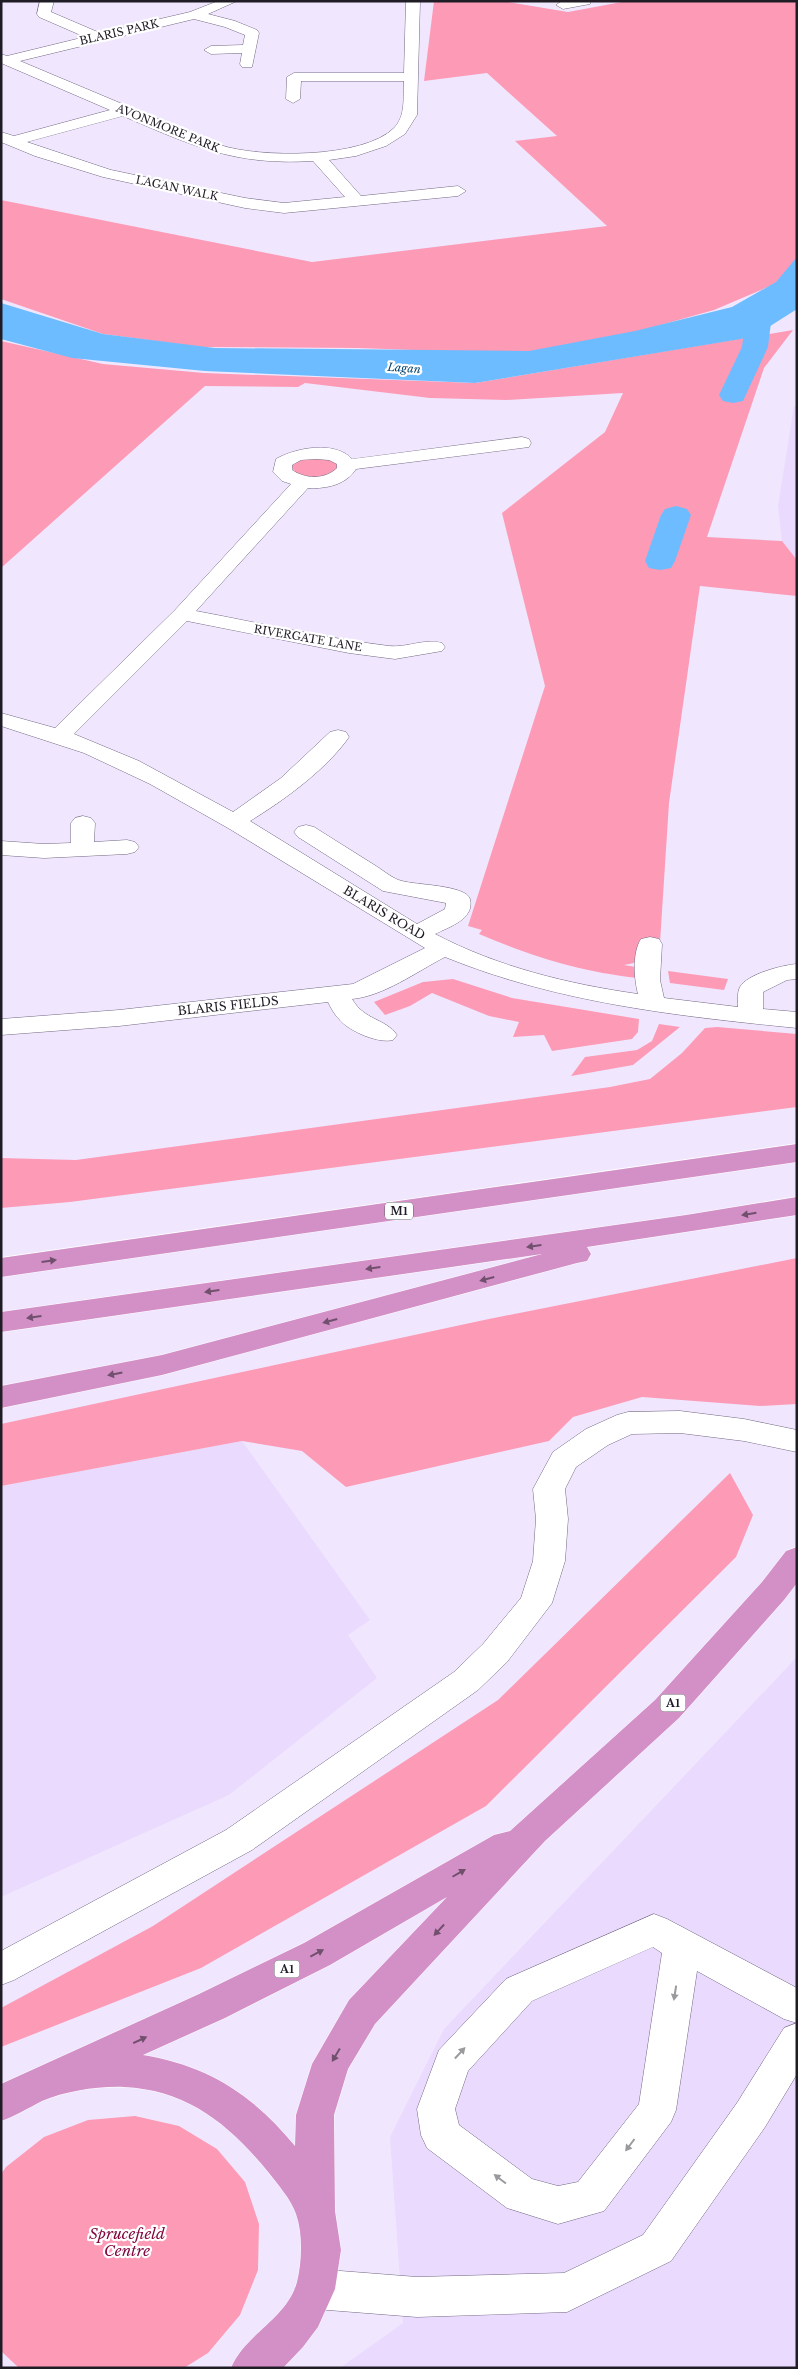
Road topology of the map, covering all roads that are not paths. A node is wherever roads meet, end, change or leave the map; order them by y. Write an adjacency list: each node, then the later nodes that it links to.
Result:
1 (47, 1): 7 (street)
2 (231, 1): 6 (street, BLARIS PARK)
3 (413, 1): 12 (street, AVONMORE PARK)
4 (585, 1): 5 (street)
5 (563, 5)
6 (194, 15): 7 (street, BLARIS PARK); 9 (street)
7 (97, 37): 10 (street, BLARIS PARK)
8 (211, 50): 9 (street)
9 (249, 50): 11 (street)
10 (6, 62): 14 (street, AVONMORE PARK)
11 (247, 64)
12 (410, 77): 13 (street); 16 (street, AVONMORE PARK)
13 (293, 99)
14 (124, 111): 15 (street); 16 (street, AVONMORE PARK)
15 (7, 138): 18 (street, LAGAN WALK)
16 (317, 156): 18 (street)
17 (458, 190): 18 (street, LAGAN WALK)
18 (358, 202)
19 (522, 443): 20 (street)
20 (347, 465): 21 (street); 21 (street)
21 (304, 482): 22 (street)
22 (182, 614): 23 (street, RIVERGATE LANE); 25 (street)
23 (435, 647)
24 (1, 719): 25 (street, BLARIS ROAD)
25 (59, 736): 27 (street, BLARIS ROAD)
26 (338, 738): 27 (street)
27 (234, 821): 33 (street, BLARIS ROAD)
28 (83, 823): 32 (street)
29 (306, 832): 33 (street)
30 (127, 847): 32 (street)
31 (1, 848): 32 (street)
32 (82, 850)
33 (418, 934): 35 (street, BLARIS ROAD)
34 (650, 944): 37 (street)
35 (444, 948): 37 (street, BLARIS ROAD); 40 (street, BLARIS FIELDS)
36 (797, 971): 38 (street)
37 (653, 1004): 38 (street, BLARIS ROAD)
38 (750, 1016): 39 (street, BLARIS ROAD)
39 (797, 1020)
40 (1, 1027)
41 (797, 1152): 44 (highway); 45 (highway, M1, one-way to 41)
42 (797, 1206): 43 (highway, one-way to 43)
43 (686, 1224): 46 (highway, one-way to 46); 47 (highway, one-way to 47)
44 (1, 1249)
45 (1, 1268)
46 (1, 1322)
47 (1, 1397)
48 (797, 1441): 52 (street)
49 (797, 1559): 50 (highway, A1)
50 (533, 1831): 55 (highway, A1, one-way to 50); 56 (highway, A1, one-way to 56)
51 (668, 1937): 51 (street, one-way to 51); 53 (street)
52 (1, 1969)
53 (797, 2007)
54 (797, 2040): 57 (street)
55 (16, 2096): 56 (highway, A1)
56 (315, 2211): 57 (highway, A1)
57 (315, 2289): 58 (highway, A1)
58 (295, 2328): 59 (highway, A1); 60 (street)
59 (252, 2368)
60 (285, 2368)

